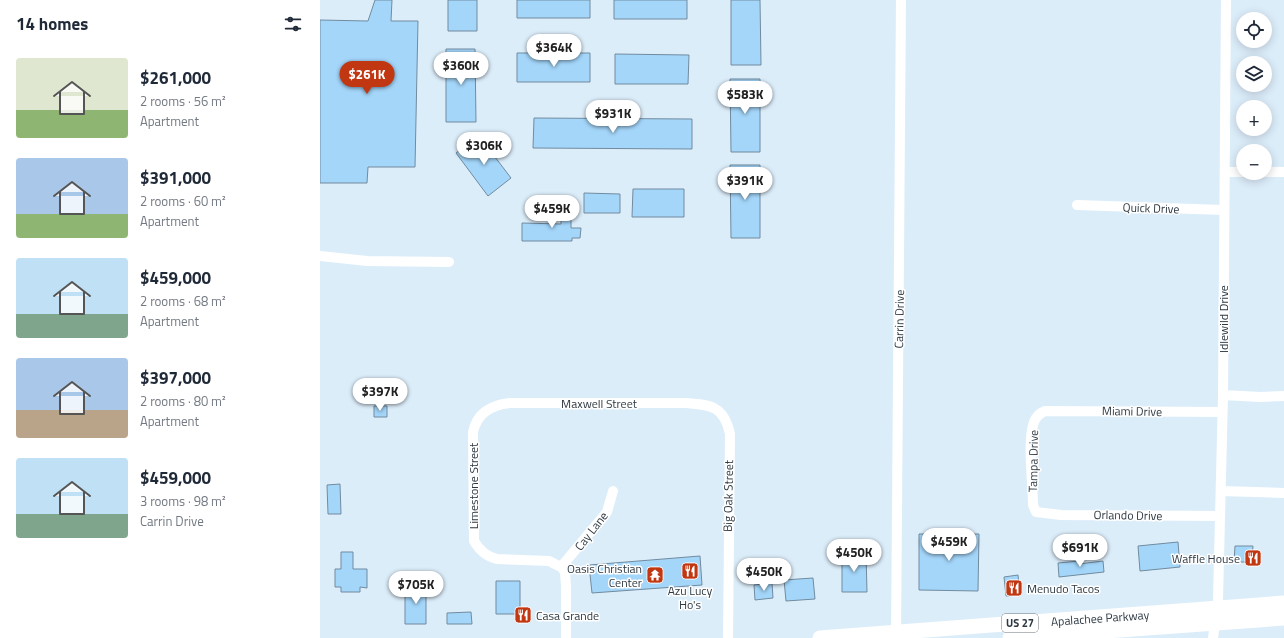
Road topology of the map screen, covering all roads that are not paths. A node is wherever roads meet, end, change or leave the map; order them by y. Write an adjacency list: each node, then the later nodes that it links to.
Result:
1 (901, 0): 26 (street, Carrin Drive)
2 (1226, 0): 3 (street, Idlewild Drive)
3 (1225, 172): 4 (street); 8 (street, Idlewild Drive)
4 (1236, 172)
5 (1272, 172): 6 (street)
6 (1284, 172)
7 (1077, 205): 8 (street, Quick Drive)
8 (1224, 210): 11 (street, Idlewild Drive)
9 (320, 256): 10 (street)
10 (449, 262)
11 (1223, 395): 12 (street); 16 (street, Idlewild Drive)
12 (1284, 396)
13 (714, 408): 14 (street, Maxwell Street); 28 (street, Big Oak Street)
14 (485, 411): 22 (street, Limestone Street)
15 (1042, 412): 16 (street, Miami Drive); 20 (street, Tampa Drive)
16 (1222, 412): 18 (street, Idlewild Drive)
17 (613, 491): 22 (street, Cay Lane)
18 (1221, 491): 19 (street); 21 (street, Idlewild Drive)
19 (1284, 493)
20 (1036, 512): 21 (street, Orlando Drive)
21 (1220, 516): 25 (street, Idlewild Drive)
22 (561, 567): 27 (street)
23 (1284, 604): 25 (main road, Apalachee Parkway / US 27)
24 (1284, 618): 25 (main road, Apalachee Parkway / US 27)
25 (1214, 623): 26 (main road, Apalachee Parkway / US 27); 30 (main road, Apalachee Parkway / US 27)
26 (896, 635): 29 (main road, Apalachee Parkway / US 27)
27 (566, 638)
28 (728, 638)
29 (820, 638)
30 (1010, 638)

